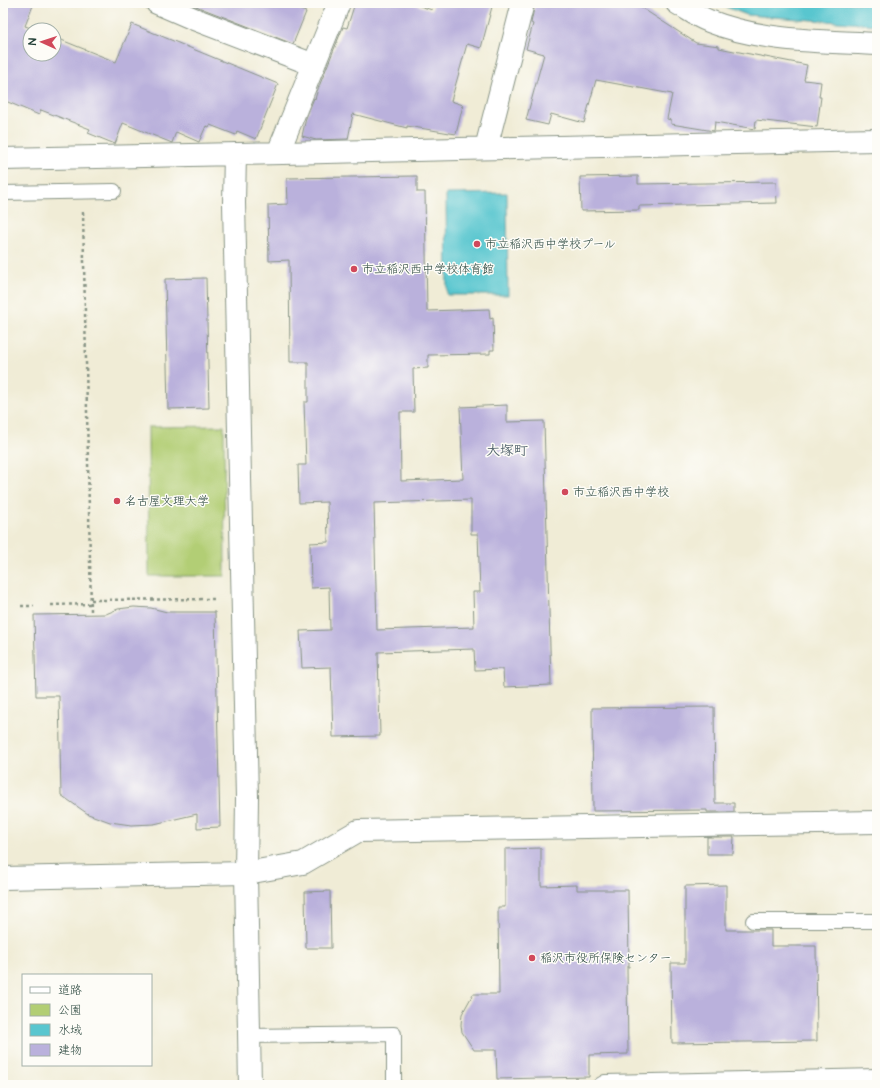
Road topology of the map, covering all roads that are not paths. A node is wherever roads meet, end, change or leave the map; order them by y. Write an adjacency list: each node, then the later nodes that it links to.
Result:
1 (157, 3): 6 (street)
2 (339, 3): 6 (street)
3 (523, 3): 8 (street)
4 (677, 3): 5 (street)
5 (877, 44)
6 (314, 65): 9 (street)
7 (877, 140): 8 (street)
8 (486, 148): 9 (street)
9 (278, 153): 10 (street)
10 (236, 154): 11 (street); 15 (street)
11 (3, 159)
12 (114, 191): 13 (lane)
13 (3, 193)
14 (877, 822): 15 (street)
15 (246, 873): 16 (street); 19 (street)
16 (3, 878)
17 (753, 921): 18 (lane)
18 (877, 921)
19 (249, 1036): 22 (street); 23 (lane)
20 (877, 1076): 21 (lane)
21 (747, 1082): 24 (lane)
22 (250, 1085)
23 (394, 1085)
24 (600, 1085)

